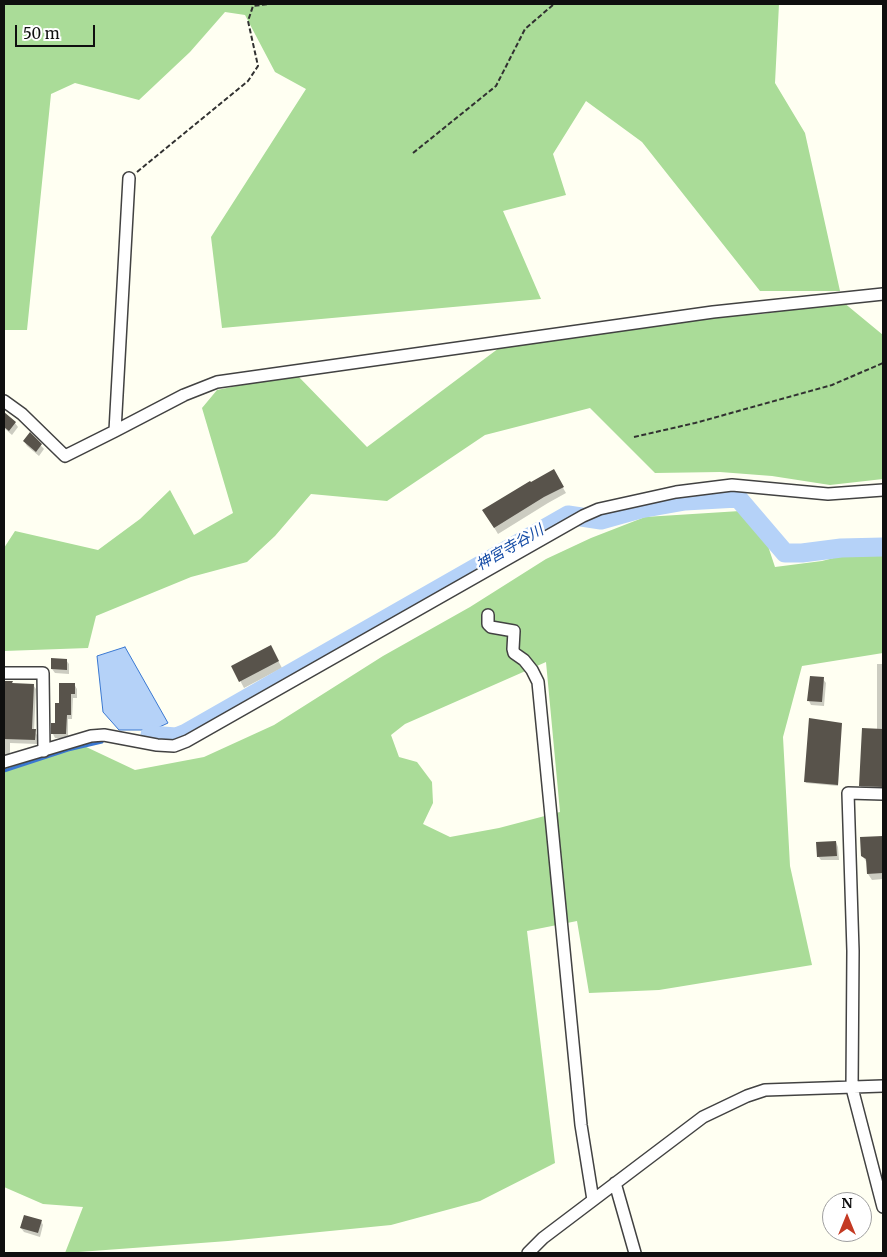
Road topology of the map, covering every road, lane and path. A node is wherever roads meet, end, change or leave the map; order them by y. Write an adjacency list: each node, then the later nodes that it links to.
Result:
1 (269, 4): 4 (path)
2 (554, 4): 3 (path)
3 (413, 153)
4 (129, 178): 8 (street)
5 (883, 294): 8 (street)
6 (883, 363): 9 (path)
7 (4, 401): 8 (street)
8 (116, 432)
9 (634, 437)
10 (883, 490): 13 (street)
11 (488, 615): 19 (street)
12 (4, 673): 13 (street)
13 (44, 751): 14 (street)
14 (4, 762)
15 (883, 794): 17 (street)
16 (883, 1086): 17 (street)
17 (852, 1088): 18 (street); 20 (street)
18 (615, 1183): 19 (street); 22 (street)
19 (593, 1200): 21 (street)
20 (883, 1207)
21 (528, 1253)
22 (635, 1253)

